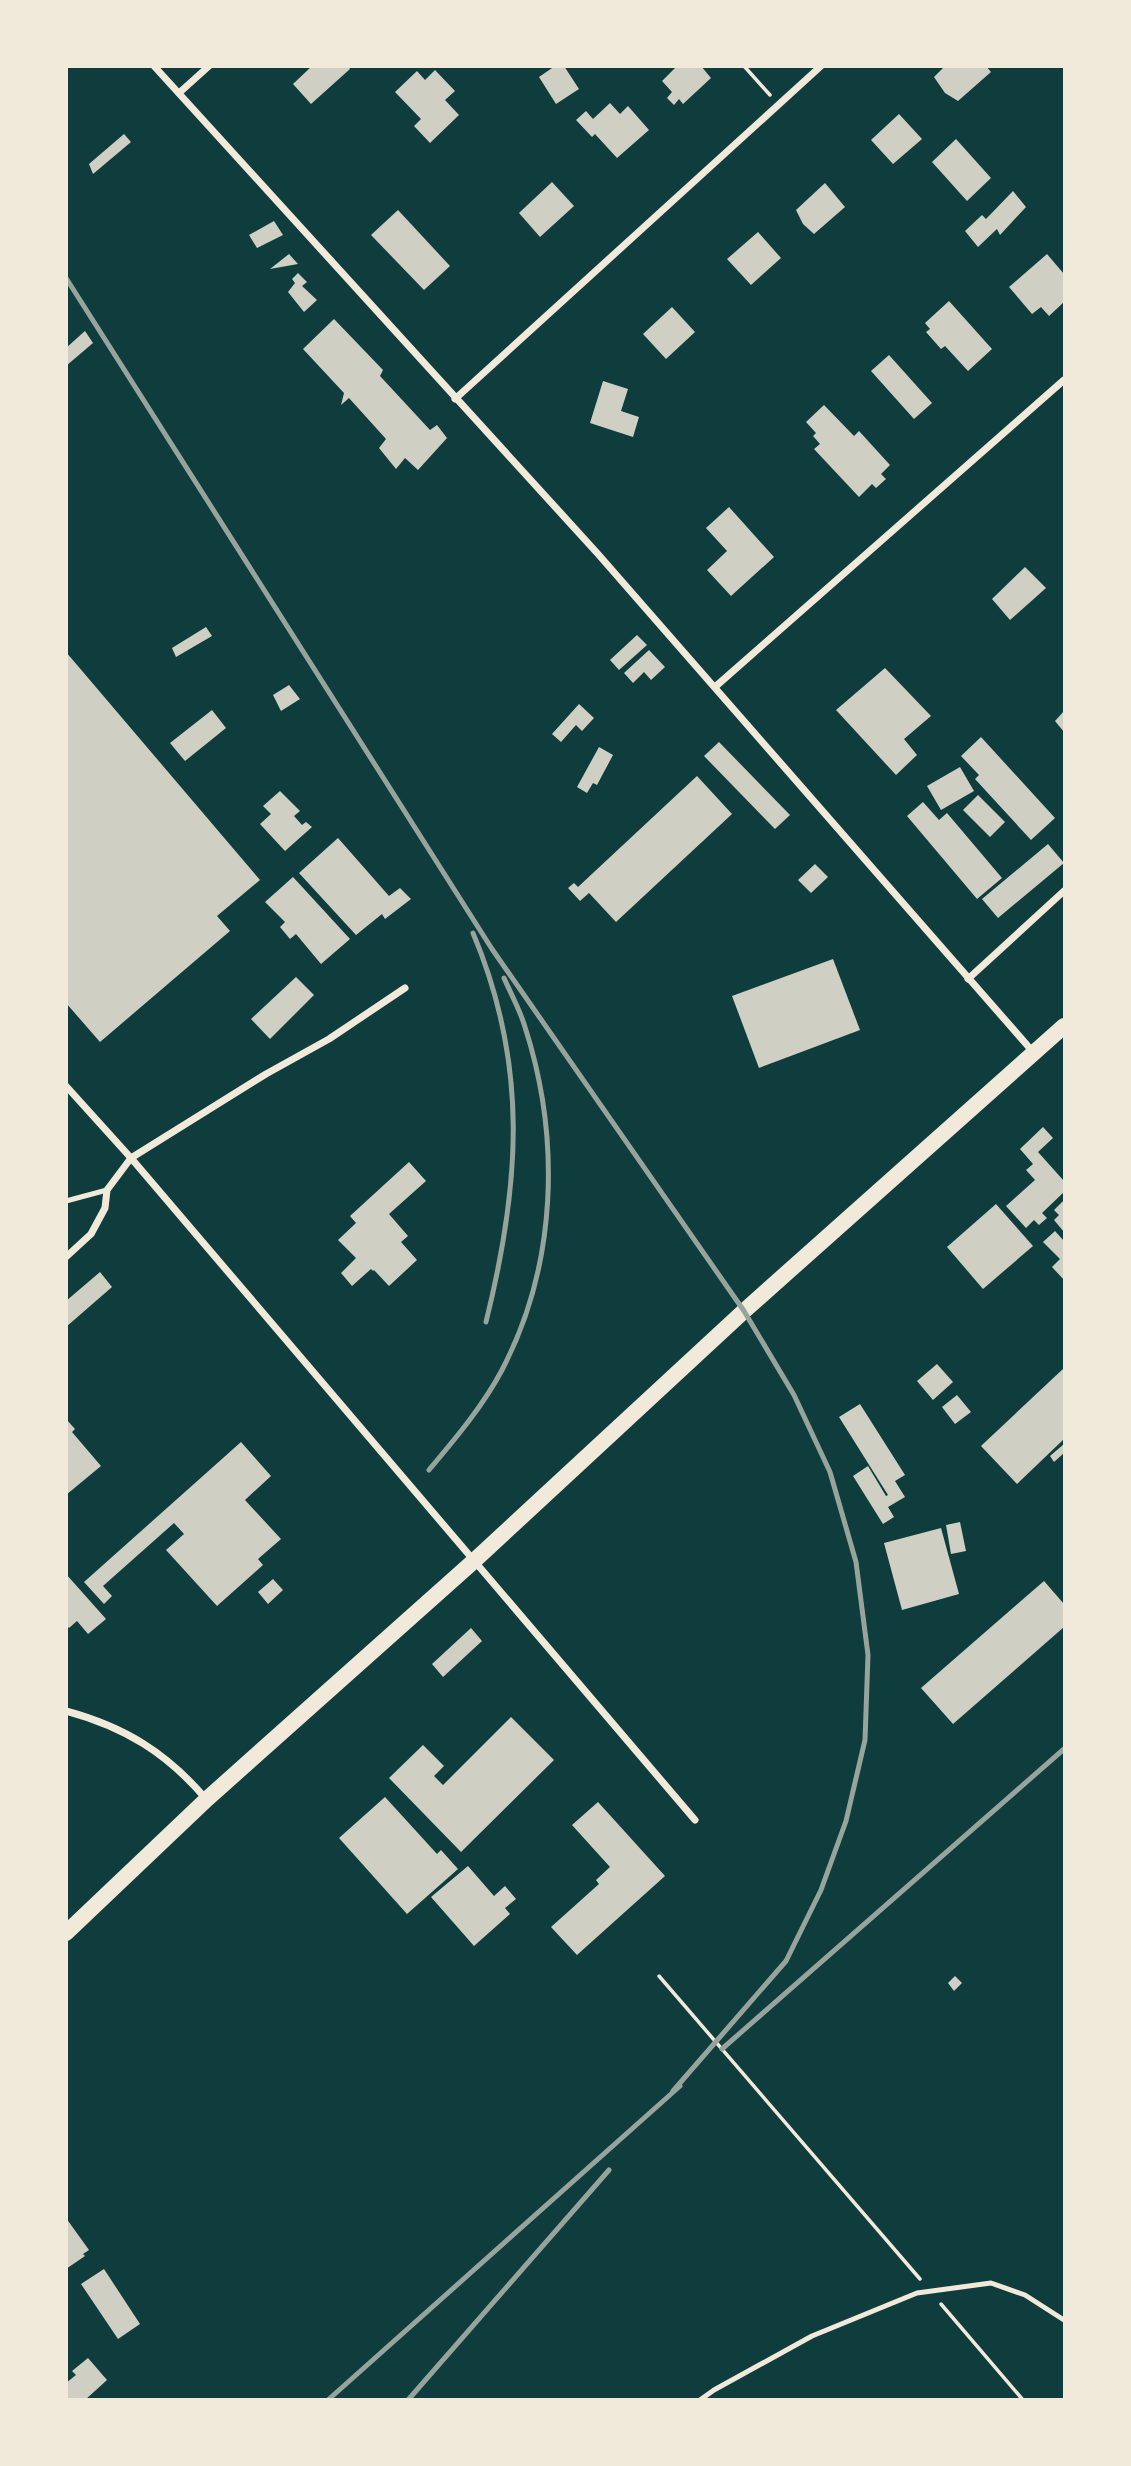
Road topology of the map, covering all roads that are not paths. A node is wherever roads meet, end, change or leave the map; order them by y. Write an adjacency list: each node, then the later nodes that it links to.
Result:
1 (154, 66): 4 (street)
2 (209, 66): 4 (street)
3 (821, 66): 6 (street)
4 (179, 93): 6 (street)
5 (1065, 380): 7 (street)
6 (456, 400): 7 (street)
7 (715, 687): 9 (street)
8 (1065, 891): 9 (street)
9 (968, 979): 12 (street)
10 (405, 988): 14 (street)
11 (1065, 1026): 12 (highway)
12 (1034, 1053): 18 (highway)
13 (66, 1086): 14 (street)
14 (131, 1158): 15 (street); 18 (street)
15 (107, 1190): 16 (lane); 17 (street)
16 (66, 1201)
17 (66, 1256)
18 (475, 1560): 20 (highway); 21 (street)
19 (66, 1711): 20 (street)
20 (207, 1799): 22 (highway)
21 (695, 1821)
22 (66, 1933)
23 (1065, 2320): 24 (lane)
24 (701, 2399)

